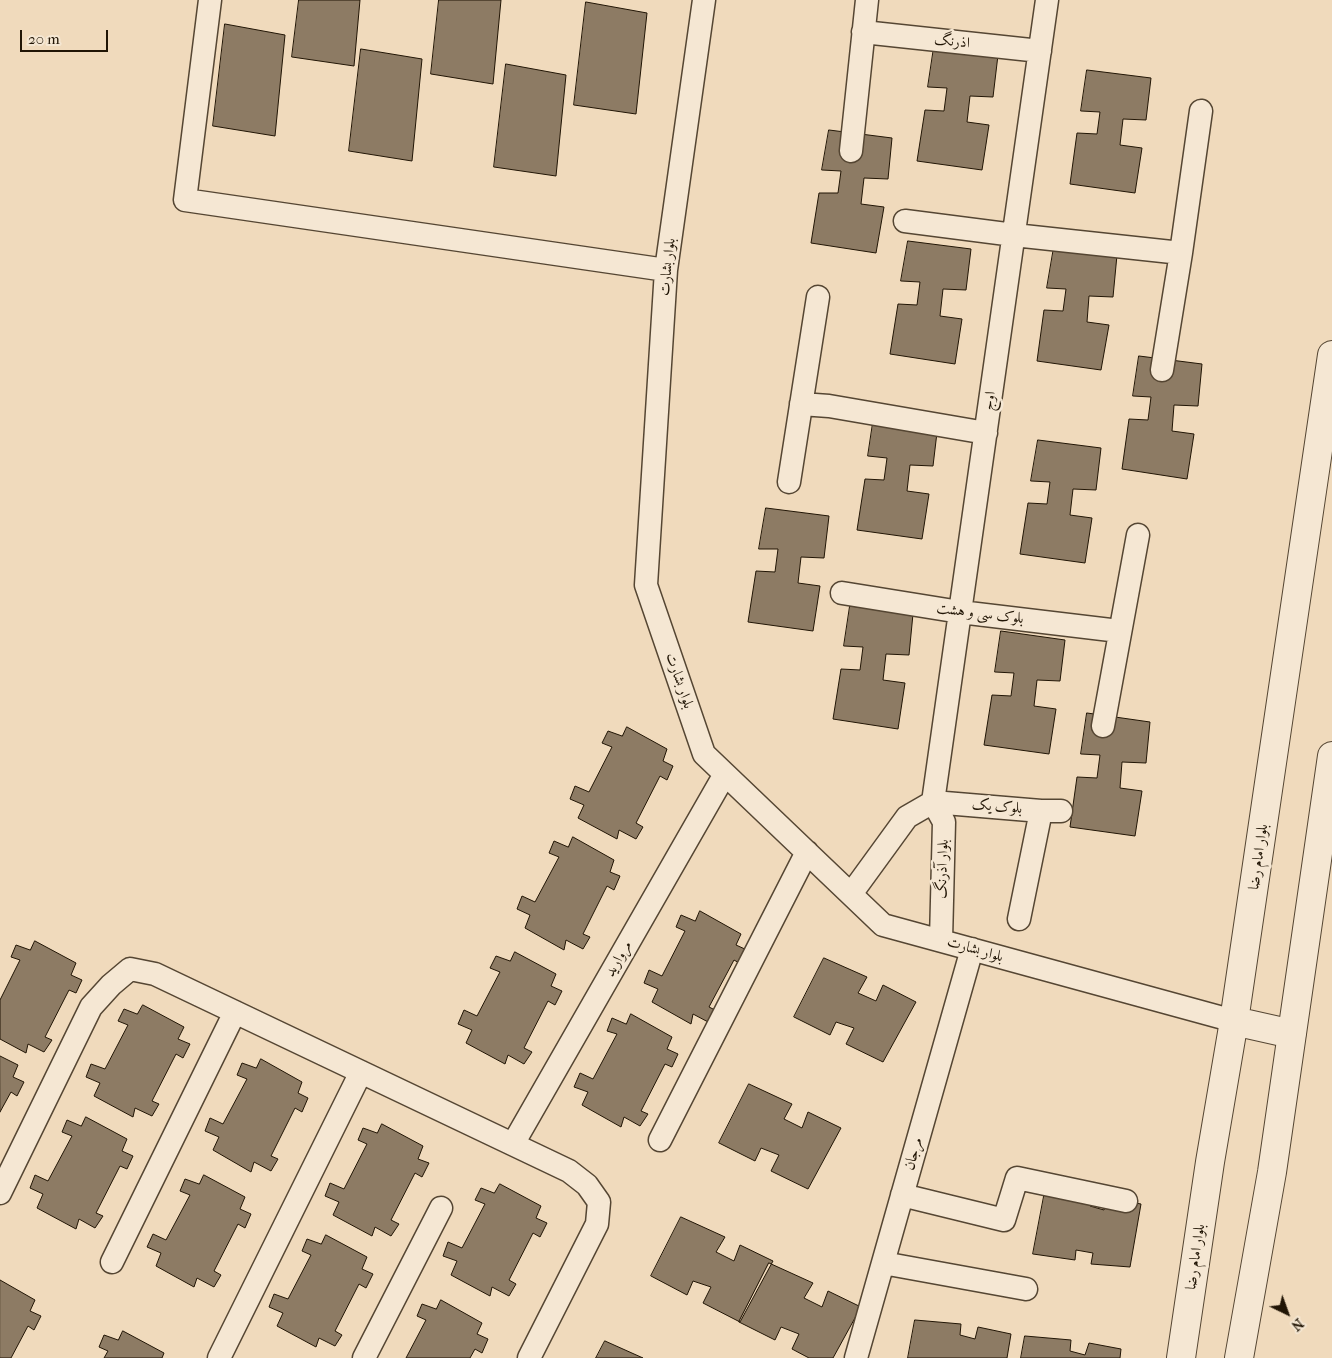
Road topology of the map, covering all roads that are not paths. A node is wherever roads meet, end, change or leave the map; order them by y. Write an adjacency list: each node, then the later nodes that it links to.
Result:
1 (210, 0): 12 (street)
2 (704, 0): 12 (street, بلوار بشارت)
3 (867, 0): 5 (street)
4 (1048, 0): 6 (street, اوج)
5 (863, 32): 6 (street, اذرنگ); 8 (street)
6 (1040, 51): 10 (street, اوج)
7 (1201, 111): 11 (street)
8 (851, 151)
9 (905, 221): 10 (street)
10 (1014, 236): 11 (street); 17 (street, اوج)
11 (1182, 254): 15 (street)
12 (666, 270): 25 (street, بلوار بشارت)
13 (818, 297): 16 (street)
14 (1332, 354): 33 (street, بلوار امام رضا)
15 (1162, 370)
16 (802, 404): 17 (street); 18 (street)
17 (986, 433): 21 (street, اوج)
18 (789, 482)
19 (1138, 535): 22 (street)
20 (842, 593): 21 (street, بلوک سی و هشت)
21 (960, 612): 22 (street, بلوک سی و هشت); 26 (street, اوج)
22 (1120, 631): 23 (street)
23 (1103, 726)
24 (1332, 756): 34 (street)
25 (725, 774): 27 (street, بلوار بشارت); 37 (street, مروارید)
26 (933, 802): 28 (street); 29 (street, بلوک یک); 30 (street, بلوار آذرنگ)
27 (807, 852): 28 (street, بلوار بشارت); 36 (street)
28 (851, 894): 30 (street, بلوار بشارت)
29 (1018, 919)
30 (941, 940): 31 (street, بلوار بشارت)
31 (972, 949): 33 (street, بلوار بشارت); 39 (street, مرجان)
32 (235, 1012): 35 (street); 38 (street); 42 (street)
33 (1234, 1021): 34 (street); 49 (street, بلوار امام رضا)
34 (1292, 1034): 50 (street)
35 (361, 1072): 37 (street); 45 (street)
36 (660, 1140)
37 (513, 1144): 47 (street)
38 (0, 1193)
39 (902, 1195): 40 (street); 43 (street, مرجان)
40 (1126, 1201)
41 (441, 1208): 46 (street)
42 (112, 1262)
43 (883, 1264): 44 (street); 48 (street, مرجان)
44 (1026, 1289)
45 (219, 1358)
46 (364, 1358)
47 (529, 1358)
48 (856, 1358)
49 (1181, 1358)
50 (1239, 1358)

